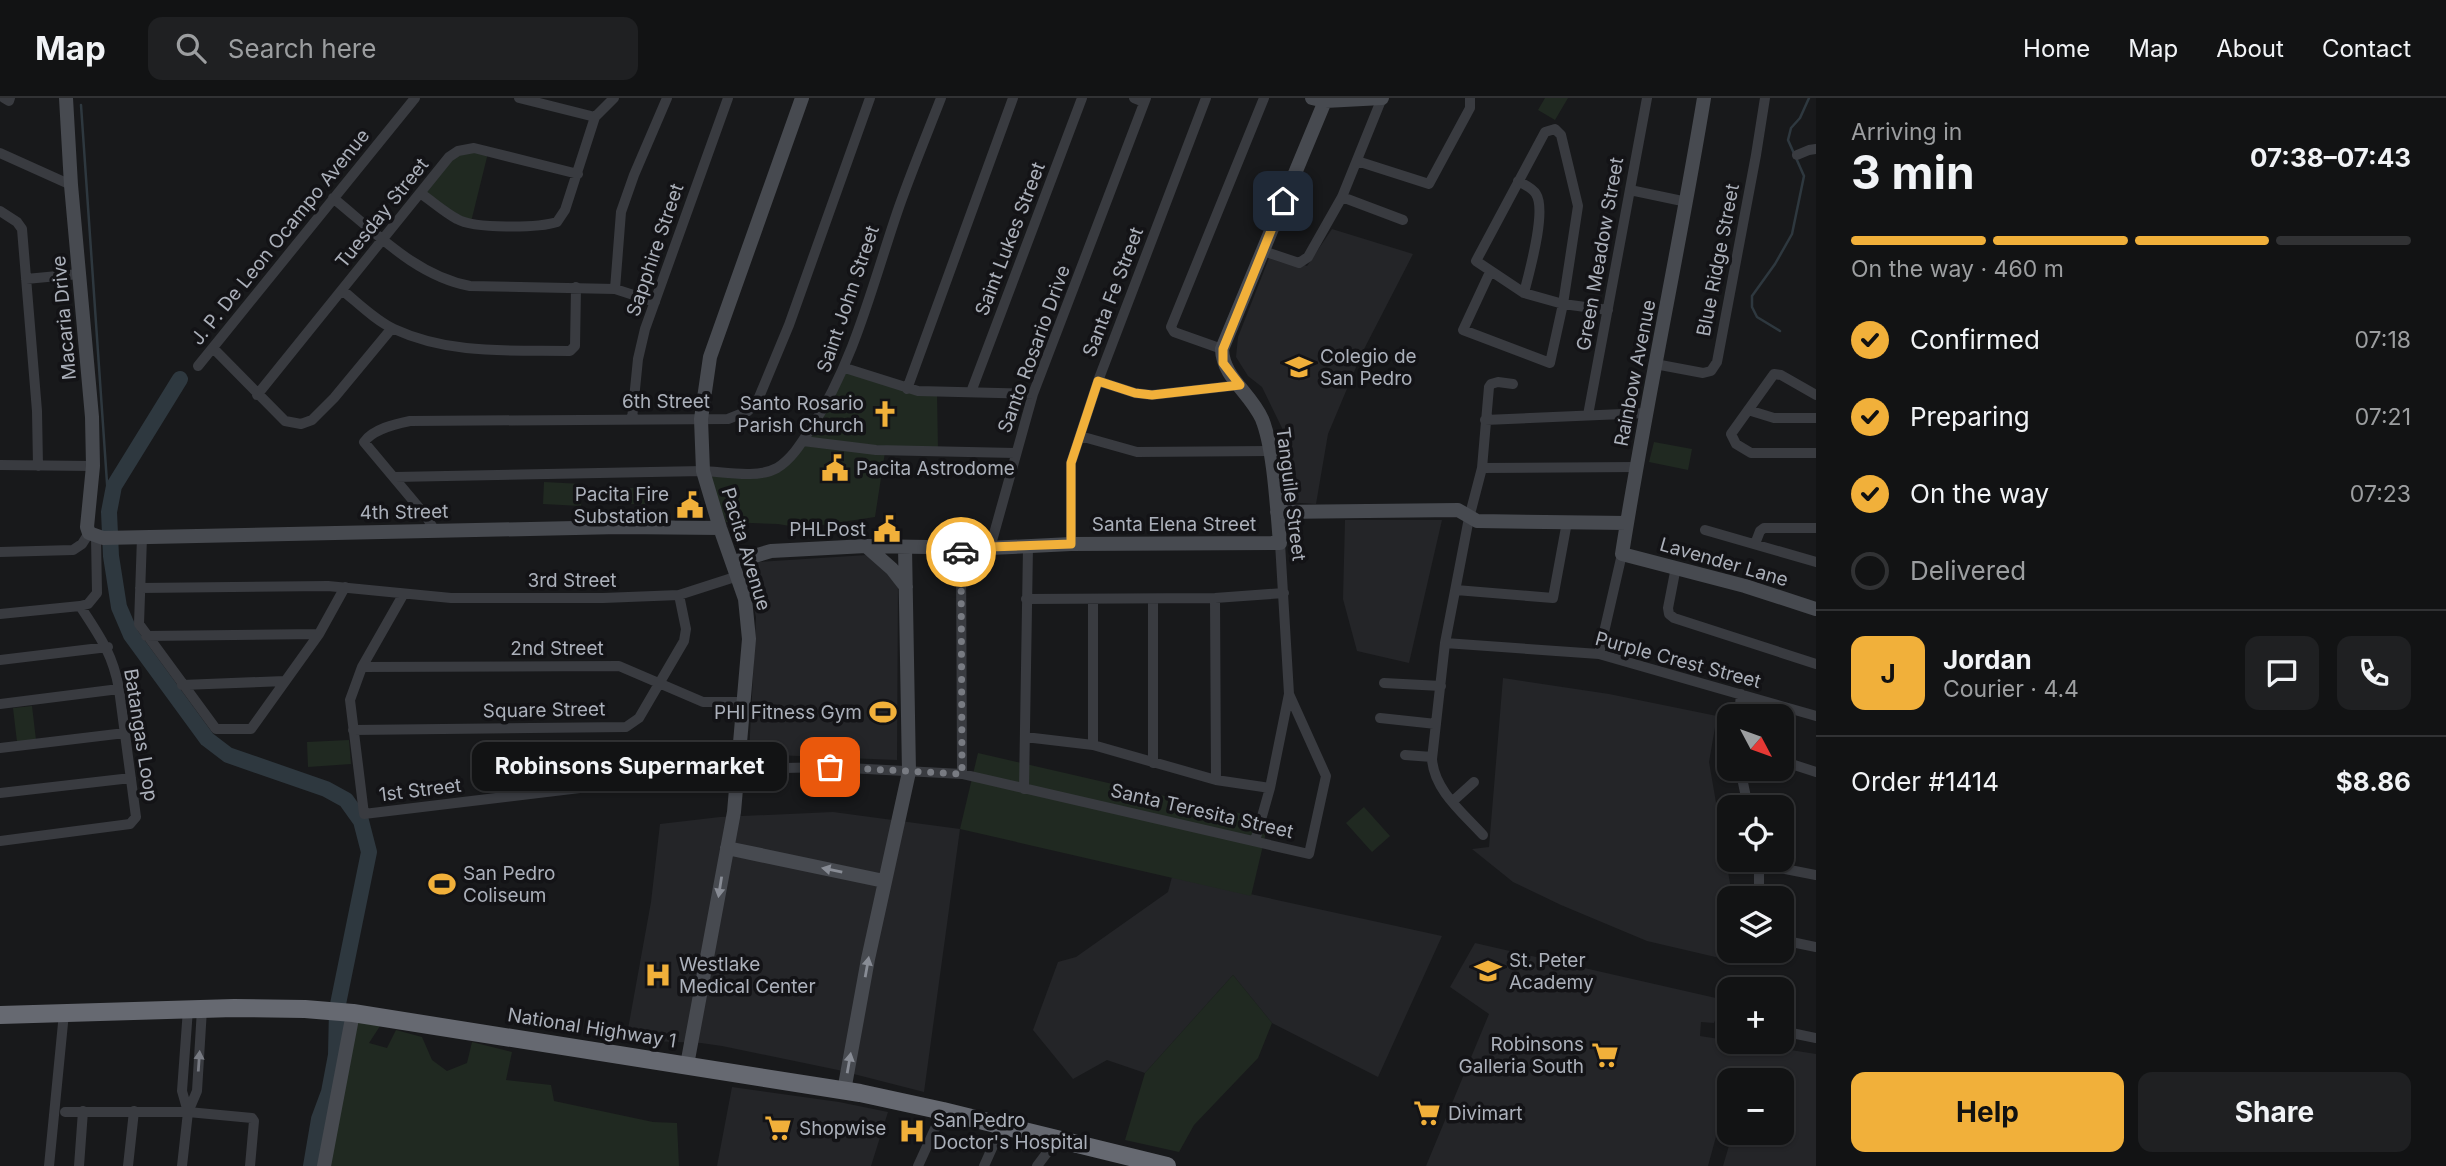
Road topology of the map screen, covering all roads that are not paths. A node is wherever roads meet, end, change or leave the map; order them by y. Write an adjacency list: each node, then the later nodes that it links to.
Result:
1 (66, 98): 29 (street, Macaria Drive)
2 (415, 98): 33 (street, J. P. De Leon Ocampo Avenue)
3 (519, 98): 22 (street)
4 (614, 98): 22 (street)
5 (667, 98): 43 (street)
6 (728, 98): 46 (street, Sapphire Street)
7 (802, 98): 68 (street, Pacita Avenue)
8 (870, 98): 68 (street, 6th Street)
9 (941, 98): 54 (street, Saint John Street)
10 (1013, 98): 58 (street)
11 (1082, 98): 59 (street, Saint Lukes Street)
12 (1134, 98): 21 (street)
13 (1206, 98): 55 (street, Santa Fe Street)
14 (1264, 98): 51 (street)
15 (1382, 98): 20 (street); 26 (street)
16 (1470, 98): 26 (street)
17 (1647, 98): 30 (street, Green Meadow Street)
18 (1704, 98): 34 (street, Rainbow Avenue)
19 (1765, 98): 52 (street, Blue Ridge Street)
20 (1321, 99): 38 (street)
21 (1145, 100): 60 (street, Santo Rosario Drive)
22 (595, 117): 27 (street)
23 (1816, 149): 25 (street)
24 (0, 153): 29 (street)
25 (1797, 155)
26 (1357, 161): 32 (street)
27 (578, 174): 31 (street, Tuesday Street); 31 (street)
28 (1518, 181): 39 (street); 45 (street); 47 (street)
29 (71, 185): 40 (street, Macaria Drive)
30 (1630, 190): 34 (street); 48 (street, Green Meadow Street)
31 (421, 193): 37 (street, Tuesday Street)
32 (1342, 197): 36 (street); 38 (street)
33 (332, 198): 37 (street); 50 (street, J. P. De Leon Ocampo Avenue)
34 (1687, 202): 52 (street, Rainbow Avenue)
35 (0, 211): 41 (street)
36 (1403, 220)
37 (384, 239): 42 (street); 44 (street, Tuesday Street)
38 (1263, 251): 51 (street)
39 (1490, 272): 45 (street); 47 (street)
40 (79, 274): 41 (street); 77 (street, Macaria Drive)
41 (26, 279): 76 (street)
42 (576, 287): 43 (street); 49 (street)
43 (615, 289): 46 (street)
44 (342, 290): 49 (street); 62 (street, Tuesday Street)
45 (1524, 293): 47 (street)
46 (655, 302): 67 (street, Sapphire Street)
47 (1563, 304): 48 (street)
48 (1608, 310): 65 (street, Green Meadow Street)
49 (392, 328): 62 (street)
50 (213, 348): 53 (street, J. P. De Leon Ocampo Avenue); 62 (street)
51 (1223, 349): 57 (street, Tanguile Street)
52 (1655, 364): 64 (street, Rainbow Avenue)
53 (198, 366)
54 (845, 368): 58 (street); 71 (street, Saint John Street)
55 (1098, 381): 57 (street); 70 (street, Santa Fe Street)
56 (1513, 384): 69 (street)
57 (1240, 385): 72 (street, Tanguile Street)
58 (907, 389): 59 (street)
59 (971, 392): 60 (street)
60 (1033, 394): 73 (street, Santo Rosario Drive)
61 (1816, 394): 63 (street)
62 (257, 395)
63 (1748, 410): 66 (street); 74 (street)
64 (1646, 413): 65 (street); 78 (street, Rainbow Avenue)
65 (1588, 415): 69 (street)
66 (1816, 418)
67 (632, 419): 68 (street, 6th Street); 81 (street, 6th Street)
68 (701, 419): 80 (street, Pacita Avenue)
69 (1485, 420): 79 (street)
70 (1080, 436): 72 (street); 93 (street, Santa Fe Street)
71 (803, 441): 73 (street, Santo Rosario Drive); 80 (street, Saint John Street)
72 (1269, 451): 82 (street, Tanguile Street)
73 (1015, 453): 99 (street)
74 (1816, 453)
75 (0, 465): 76 (street)
76 (38, 466): 77 (street)
77 (93, 466): 90 (street, Macaria Drive)
78 (1637, 467): 79 (street); 85 (street, Rainbow Avenue)
79 (1482, 468): 83 (street)
80 (704, 471): 81 (street, Saint John Street); 86 (street, Pacita Avenue)
81 (395, 477): 89 (street, 6th Street)
82 (1277, 512): 83 (street); 92 (street, Tanguile Street)
83 (1469, 519): 84 (street); 108 (street)
84 (1567, 522): 85 (street); 108 (street)
85 (1627, 523): 101 (street, Rainbow Avenue)
86 (720, 528): 89 (street, 4th Street); 104 (street, Pacita Avenue)
87 (1816, 528): 94 (street)
88 (1705, 530): 94 (street)
89 (435, 531): 91 (street, 4th Street)
90 (96, 536): 91 (street, 4th Street); 100 (street); 116 (street)
91 (140, 540): 107 (street)
92 (1280, 543): 93 (street, Santa Elena Street); 109 (street, Tanguile Street)
93 (1071, 544): 97 (street, Santa Elena Street)
94 (1755, 544): 102 (street)
95 (866, 547): 96 (street, Santa Elena Street); 104 (street, Santa Elena Street); 106 (street)
96 (905, 547): 98 (street, Santa Elena Street); 106 (street)
97 (1028, 547): 99 (street, Santa Elena Street); 113 (street)
98 (961, 548): 99 (street, Santa Elena Street); 153 (street)
99 (990, 548)
100 (0, 552)
101 (1622, 554): 103 (street, Lavender Lane); 123 (street, Rainbow Avenue)
102 (1816, 562)
103 (1676, 567): 117 (street, Lavender Lane); 125 (street)
104 (736, 569): 111 (street, 3rd Street); 135 (street, Pacita Avenue)
105 (345, 587): 107 (street, 3rd Street); 110 (street, 3rd Street); 119 (street)
106 (906, 587): 151 (street)
107 (140, 588): 120 (street)
108 (1456, 590): 121 (street)
109 (1284, 593): 112 (street); 133 (street, Tanguile Street)
110 (402, 595): 111 (street, 3rd Street); 126 (street, 1st Street)
111 (679, 595): 129 (street, Square Street)
112 (1215, 598): 115 (street); 155 (street)
113 (1026, 599): 114 (street); 143 (street)
114 (1093, 600): 115 (street); 144 (street)
115 (1153, 600): 148 (street)
116 (80, 606): 118 (street); 122 (street, Batangas Loop)
117 (1816, 609)
118 (0, 614)
119 (319, 634): 120 (street); 127 (street)
120 (146, 636): 130 (street)
121 (1446, 643): 123 (street, Purple Crest Street); 131 (street)
122 (107, 647): 124 (street); 132 (street, Batangas Loop)
123 (1599, 654): 134 (street, Purple Crest Street)
124 (0, 660)
125 (1816, 664)
126 (362, 667): 129 (street, 2nd Street); 141 (street, 1st Street)
127 (285, 681): 130 (street); 130 (street)
128 (1384, 683): 131 (street)
129 (660, 684): 135 (street, 2nd Street); 141 (street, Square Street)
130 (182, 685)
131 (1441, 686): 140 (street)
132 (119, 689): 136 (street); 142 (street, Batangas Loop)
133 (1289, 694): 157 (street, Tanguile Street); 163 (street, Santa Teresita Street)
134 (1741, 694): 137 (street); 138 (street, Purple Crest Street)
135 (745, 702): 150 (street, Pacita Avenue)
136 (0, 704)
137 (1740, 704)
138 (1816, 716)
139 (1380, 718): 140 (street)
140 (1436, 724): 147 (street)
141 (353, 730): 150 (street, 1st Street)
142 (125, 733): 145 (street); 154 (street, Batangas Loop)
143 (1025, 737): 144 (street); 158 (street)
144 (1093, 745): 148 (street)
145 (0, 748)
146 (1405, 755): 147 (street)
147 (1432, 757): 160 (street)
148 (1153, 763): 155 (street)
149 (1794, 765): 152 (street)
150 (737, 769): 151 (street, 1st Street); 164 (street, Pacita Avenue)
151 (909, 772): 153 (street, 1st Street); 167 (street)
152 (1816, 772)
153 (962, 774): 158 (street, Santa Teresita Street)
154 (131, 778): 159 (street); 162 (street, Batangas Loop)
155 (1216, 780): 157 (street)
156 (1474, 782): 160 (street)
157 (1270, 788): 163 (street, Tanguile Street)
158 (1024, 789): 163 (street, Santa Teresita Street)
159 (0, 793)
160 (1453, 802): 161 (street)
161 (1483, 835)
162 (0, 841)
163 (1255, 841)
164 (727, 848): 167 (street, one-way to 164); 176 (street, Pacita Avenue, one-way to 176)
165 (1794, 870): 166 (street)
166 (1816, 876)
167 (884, 881): 177 (street, one-way to 167)
168 (1794, 942): 169 (street)
169 (1816, 947)
170 (195, 1009): 171 (highway, National Highway 1); 172 (highway, National Highway 1); 182 (street)
171 (343, 1012): 176 (highway, National Highway 1); 190 (street)
172 (64, 1013): 173 (highway, National Highway 1); 185 (street)
173 (0, 1015)
174 (1794, 1033): 175 (street)
175 (1816, 1038)
176 (687, 1065): 177 (highway, National Highway 1)
177 (844, 1091): 181 (highway, National Highway 1)
178 (65, 1111): 179 (street)
179 (83, 1111): 180 (street); 186 (street)
180 (134, 1111): 182 (street); 187 (street)
181 (943, 1111): 183 (highway, National Highway 1); 191 (street)
182 (188, 1112): 188 (street); 189 (street)
183 (1002, 1126): 184 (highway, National Highway 1); 192 (street)
184 (1058, 1138): 193 (street); 194 (highway, National Highway 1)
185 (49, 1166)
186 (79, 1166)
187 (128, 1166)
188 (182, 1166)
189 (250, 1166)
190 (324, 1166)
191 (918, 1166)
192 (984, 1166)
193 (1037, 1166)
194 (1167, 1166)

